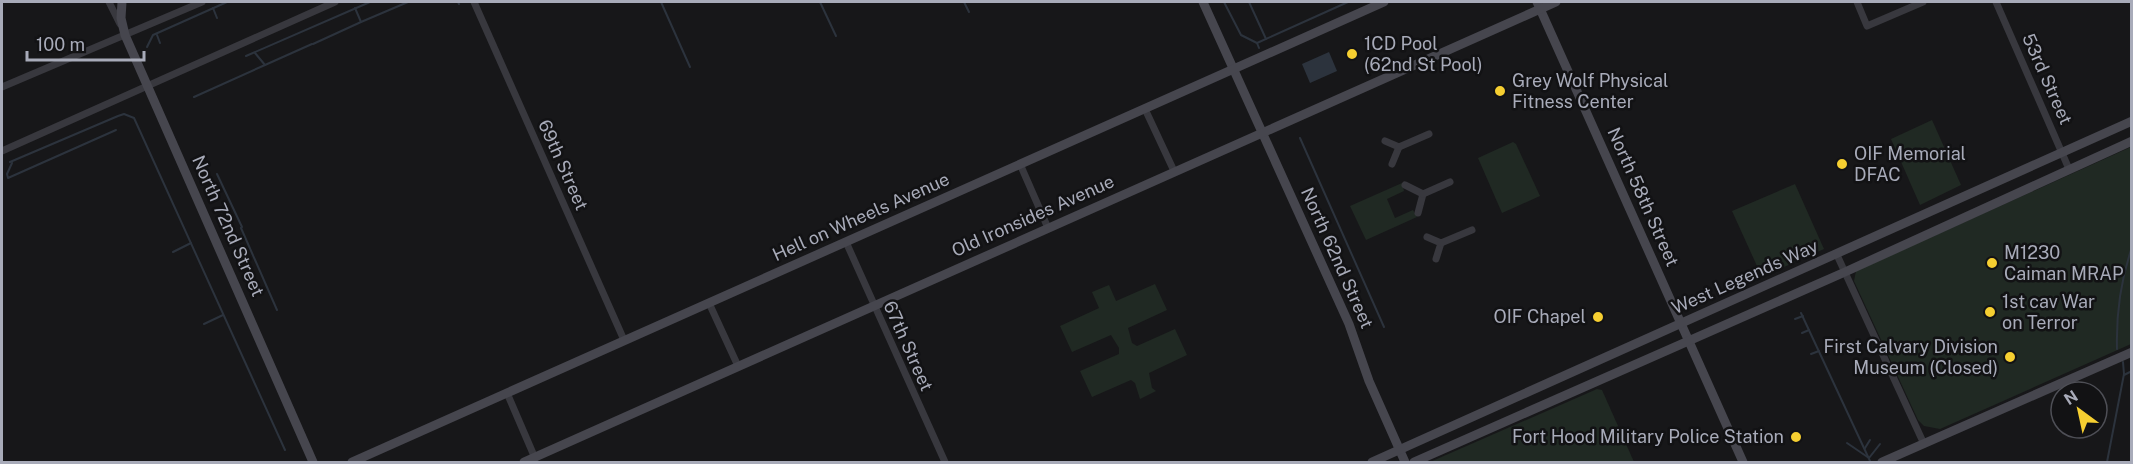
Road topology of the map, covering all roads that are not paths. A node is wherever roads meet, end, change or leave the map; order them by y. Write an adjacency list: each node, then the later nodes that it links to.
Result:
1 (108, 2): 13 (street)
2 (122, 2): 13 (street, North 72nd Street)
3 (202, 2): 13 (street)
4 (335, 2): 15 (street)
5 (474, 2): 45 (street, 69th Street)
6 (1203, 2): 14 (street, North 62nd Street)
7 (1384, 2): 14 (street, Hell on Wheels Avenue)
8 (1556, 2): 12 (street, Old Ironsides Avenue)
9 (1857, 2): 10 (street)
10 (1923, 2)
11 (1996, 2): 25 (street, 53rd Street)
12 (1539, 5): 19 (street, Old Ironsides Avenue); 44 (street, North 58th Street)
13 (125, 35): 15 (street, North 72nd Street); 16 (street)
14 (1233, 69): 17 (street, Hell on Wheels Avenue); 19 (street, North 62nd Street)
15 (149, 86): 24 (street); 53 (street, North 72nd Street)
16 (2, 87)
17 (1144, 109): 26 (street, Hell on Wheels Avenue); 29 (street)
18 (2132, 121): 25 (street, West Legends Way)
19 (1262, 132): 29 (street, Old Ironsides Avenue); 51 (street, North 62nd Street)
20 (1429, 134): 23 (street)
21 (1385, 141): 23 (street)
22 (2132, 141): 28 (street, West Legends Way)
23 (1399, 147): 27 (street)
24 (2, 151)
25 (2063, 153): 28 (street, 53rd Street); 39 (street, West Legends Way)
26 (1020, 164): 34 (street); 37 (street, Hell on Wheels Avenue)
27 (1392, 164)
28 (2069, 169): 41 (street, West Legends Way)
29 (1174, 171): 34 (street, Old Ironsides Avenue)
30 (1450, 182): 32 (street)
31 (1405, 185): 32 (street)
32 (1423, 194): 33 (street)
33 (1418, 213)
34 (1048, 228): 43 (street, Old Ironsides Avenue)
35 (1472, 230): 38 (street)
36 (1427, 237): 38 (street)
37 (846, 242): 42 (street, Hell on Wheels Avenue); 43 (street, 67th Street)
38 (1442, 243): 40 (street)
39 (1836, 255): 41 (street); 44 (street, West Legends Way)
40 (1436, 259)
41 (1845, 272): 46 (street, West Legends Way); 50 (street)
42 (709, 303): 45 (street, Hell on Wheels Avenue); 48 (street)
43 (874, 306): 48 (street, Old Ironsides Avenue); 56 (street, 67th Street)
44 (1681, 323): 46 (street, North 58th Street); 51 (street, West Legends Way)
45 (624, 340): 49 (street, Hell on Wheels Avenue)
46 (1689, 340): 59 (street, West Legends Way); 60 (street, North 58th Street)
47 (2132, 352): 50 (street)
48 (738, 366): 52 (street, Old Ironsides Avenue)
49 (507, 393): 52 (street); 54 (street, Hell on Wheels Avenue)
50 (1924, 444): 61 (street)
51 (1400, 450): 57 (street, West Legends Way); 58 (street, North 62nd Street)
52 (535, 458): 55 (street, Old Ironsides Avenue)
53 (313, 462)
54 (352, 462)
55 (524, 462)
56 (945, 462)
57 (1372, 462)
58 (1405, 462)
59 (1414, 462)
60 (1743, 462)
61 (1882, 462)

